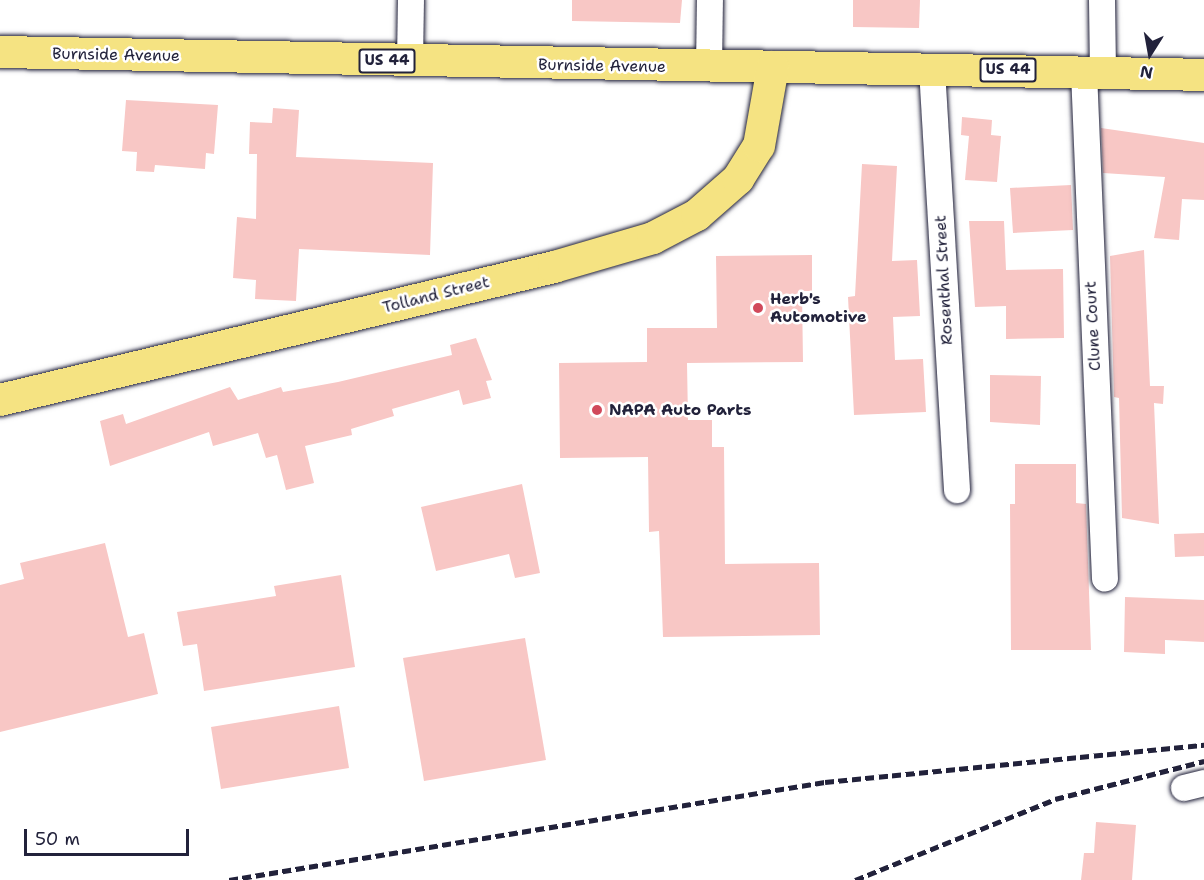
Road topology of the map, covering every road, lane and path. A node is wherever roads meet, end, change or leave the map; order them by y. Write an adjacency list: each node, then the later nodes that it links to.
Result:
1 (411, 0): 5 (street)
2 (710, 0): 7 (street)
3 (1102, 0): 9 (street, Clune Court)
4 (0, 52): 5 (main road, Burnside Avenue / US 44)
5 (410, 62): 7 (main road, Burnside Avenue / US 44)
6 (773, 67): 7 (main road, Burnside Avenue / US 44); 8 (main road, Burnside Avenue / US 44); 11 (main road, Tolland Street)
7 (709, 68)
8 (932, 69): 9 (main road, Burnside Avenue / US 44); 12 (street, Rosenthal Street)
9 (1094, 72): 10 (main road, Burnside Avenue / US 44); 13 (street, Clune Court)
10 (1204, 75)
11 (0, 400)
12 (957, 490)
13 (1105, 579)

